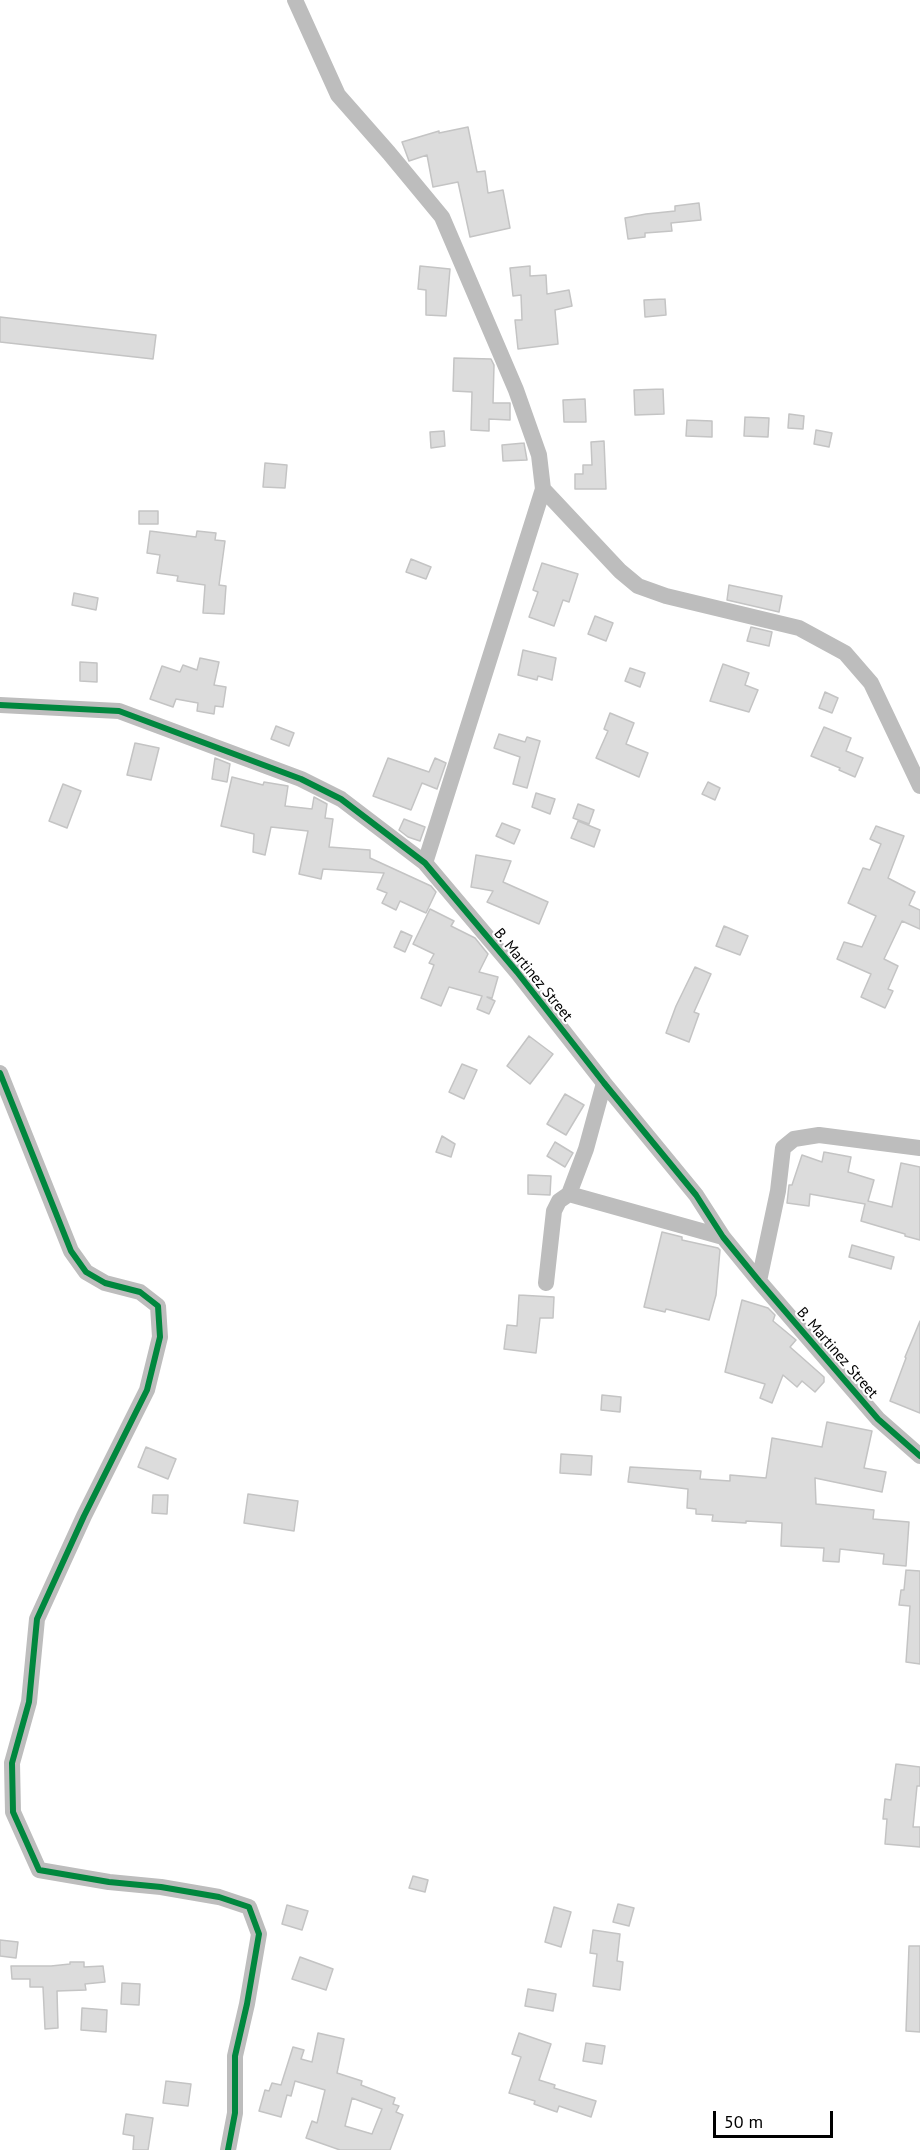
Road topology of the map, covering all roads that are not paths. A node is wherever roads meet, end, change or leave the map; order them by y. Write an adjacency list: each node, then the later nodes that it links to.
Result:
1 (295, 0): 2 (street)
2 (543, 489): 4 (street); 5 (street)
3 (0, 705): 5 (street, B. Martinez Street)
4 (920, 786)
5 (425, 863): 7 (street, B. Martinez Street)
6 (0, 1073): 14 (street)
7 (604, 1083): 9 (street); 10 (street, B. Martinez Street)
8 (920, 1148): 11 (street)
9 (568, 1194): 10 (street); 12 (street)
10 (723, 1237): 11 (street, B. Martinez Street)
11 (759, 1281): 13 (street, B. Martinez Street)
12 (546, 1283)
13 (920, 1456)
14 (228, 2150)

